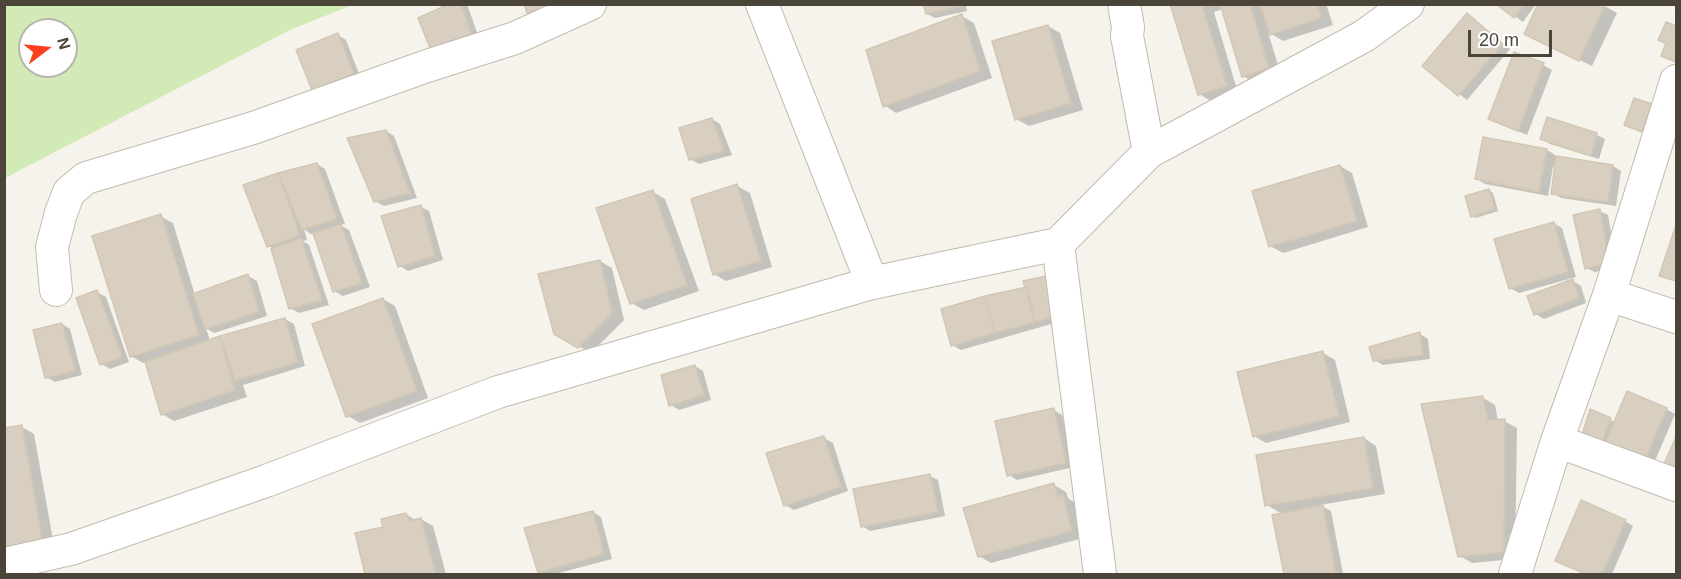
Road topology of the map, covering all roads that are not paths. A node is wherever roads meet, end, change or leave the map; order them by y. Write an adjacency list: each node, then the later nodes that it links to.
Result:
1 (590, 4): 10 (street)
2 (762, 4): 9 (street)
3 (1124, 4): 7 (street)
4 (1408, 4): 7 (street)
5 (1677, 81): 6 (street)
6 (1670, 126): 11 (street)
7 (1149, 152): 8 (street)
8 (1058, 244): 9 (street); 16 (street)
9 (872, 283): 15 (street)
10 (56, 290)
11 (1609, 295): 12 (street); 13 (street)
12 (1677, 317)
13 (1557, 441): 14 (street); 17 (street)
14 (1677, 485)
15 (4, 564)
16 (1100, 574)
17 (1515, 574)

